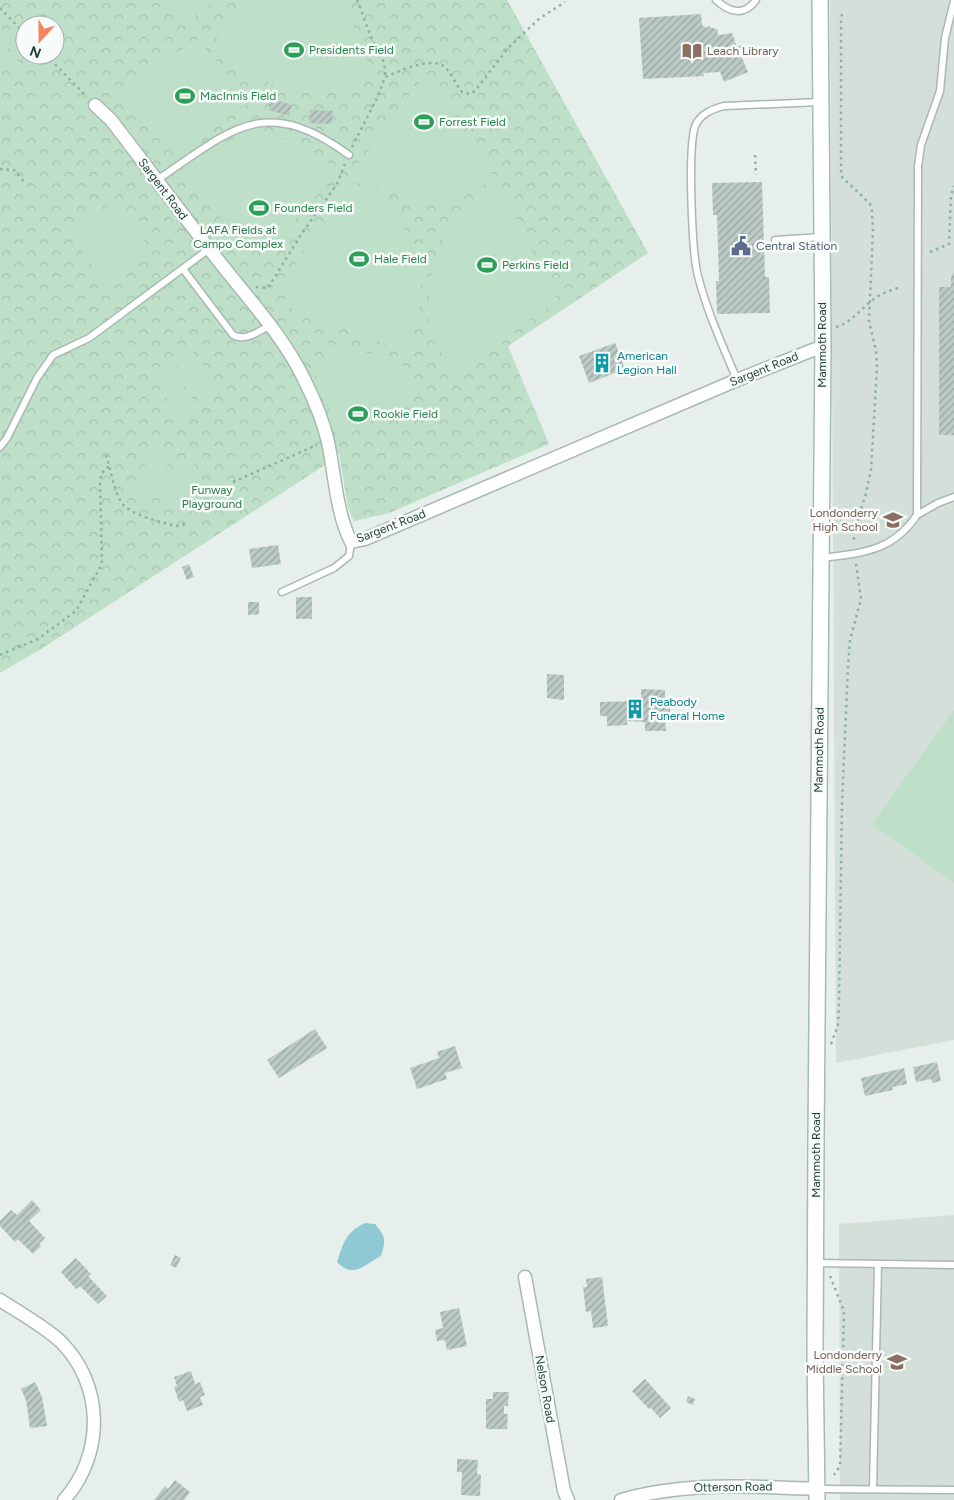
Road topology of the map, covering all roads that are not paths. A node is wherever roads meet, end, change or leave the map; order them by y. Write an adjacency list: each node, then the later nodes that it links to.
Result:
1 (716, 0): 2 (lane)
2 (756, 0)
3 (820, 0): 5 (main road, Mammoth Road)
4 (954, 1): 18 (lane)
5 (820, 102): 9 (main road, Mammoth Road); 15 (lane)
6 (95, 106): 8 (street, Sargent Road)
7 (348, 154): 8 (lane)
8 (157, 180): 11 (street, Sargent Road)
9 (822, 237): 10 (lane); 14 (main road, Mammoth Road)
10 (776, 240)
11 (209, 249): 12 (lane); 13 (street, Sargent Road)
12 (183, 270): 13 (lane); 16 (lane)
13 (271, 325): 19 (street, Sargent Road)
14 (823, 346): 15 (street, Sargent Road); 20 (main road, Mammoth Road)
15 (737, 380): 19 (street, Sargent Road)
16 (0, 446)
17 (954, 497): 18 (lane)
18 (917, 515): 20 (lane)
19 (352, 542): 21 (lane)
20 (821, 558): 22 (main road, Mammoth Road)
21 (282, 592)
22 (816, 1263): 23 (lane); 29 (main road, Mammoth Road)
23 (878, 1264): 24 (lane); 27 (lane)
24 (954, 1265)
25 (525, 1277): 31 (street, Nelson Road)
26 (0, 1300): 30 (street)
27 (873, 1489): 28 (lane); 29 (lane)
28 (954, 1490)
29 (817, 1494): 32 (street, Otterson Road)
30 (64, 1500)
31 (568, 1500)
32 (621, 1500)

